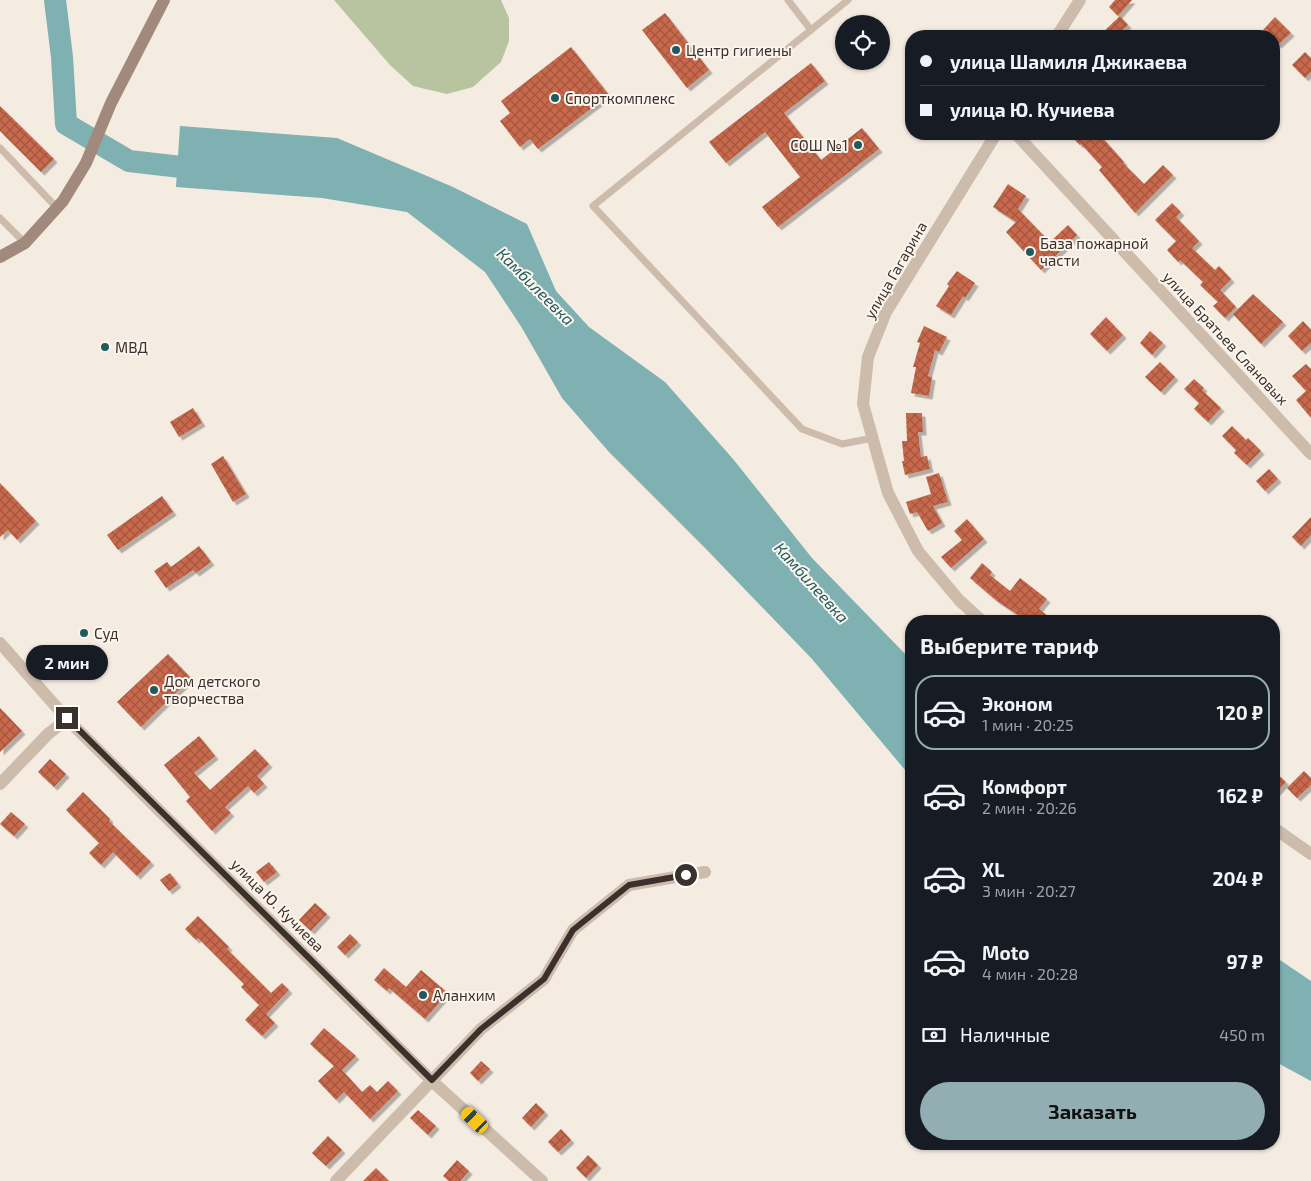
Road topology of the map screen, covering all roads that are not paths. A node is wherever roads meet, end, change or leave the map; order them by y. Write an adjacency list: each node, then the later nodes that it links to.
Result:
1 (164, 0): 10 (main road)
2 (788, 0): 5 (lane)
3 (848, 0): 5 (lane)
4 (1080, 0): 6 (street)
5 (811, 30): 14 (lane)
6 (1061, 30)
7 (992, 140): 14 (street, улица Гагарина)
8 (1022, 140): 15 (street, улица Братьев Слановых)
9 (0, 148): 10 (lane)
10 (57, 208): 12 (main road)
11 (0, 218): 12 (lane)
12 (25, 243): 13 (main road)
13 (0, 257)
14 (873, 438): 16 (street, улица Гагарина)
15 (1311, 454)
16 (975, 615)
17 (0, 643): 18 (street, улица Ю. Кучиева)
18 (67, 718): 19 (street); 23 (street, улица Ю. Кучиева)
19 (0, 784)
20 (1280, 832): 21 (street)
21 (1311, 854)
22 (705, 872): 23 (street)
23 (432, 1080): 24 (street); 25 (street, улица Ю. Кучиева)
24 (336, 1181)
25 (542, 1181)

